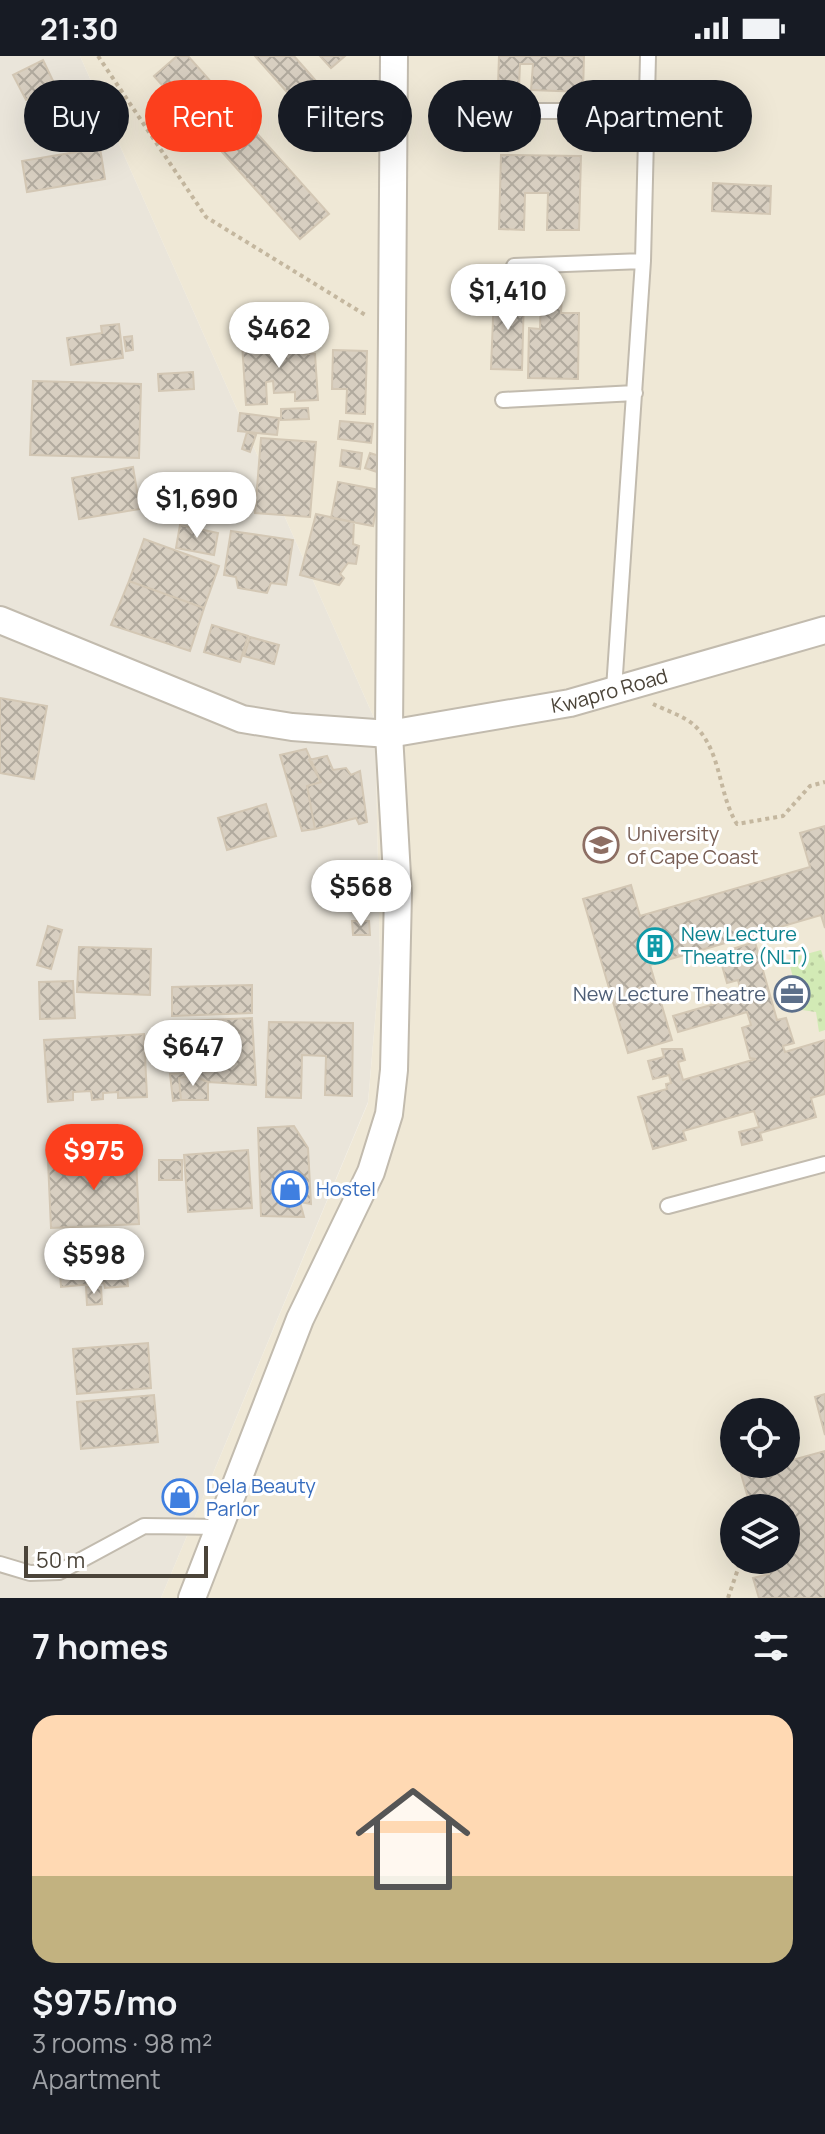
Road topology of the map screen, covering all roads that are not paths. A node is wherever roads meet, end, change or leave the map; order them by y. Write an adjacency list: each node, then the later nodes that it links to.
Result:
1 (394, 56): 12 (street)
2 (648, 56): 3 (lane)
3 (647, 80)
4 (644, 152): 5 (lane)
5 (643, 261): 6 (lane); 7 (lane)
6 (514, 266)
7 (635, 393): 8 (lane); 11 (lane)
8 (503, 400)
9 (0, 620): 12 (street, Kwapro Road)
10 (825, 630): 11 (street, Kwapro Road)
11 (614, 689): 12 (street, Kwapro Road)
12 (389, 734): 15 (street)
13 (822, 1169): 14 (lane)
14 (668, 1206)
15 (220, 1527): 16 (lane); 17 (street)
16 (0, 1564)
17 (192, 1598)

